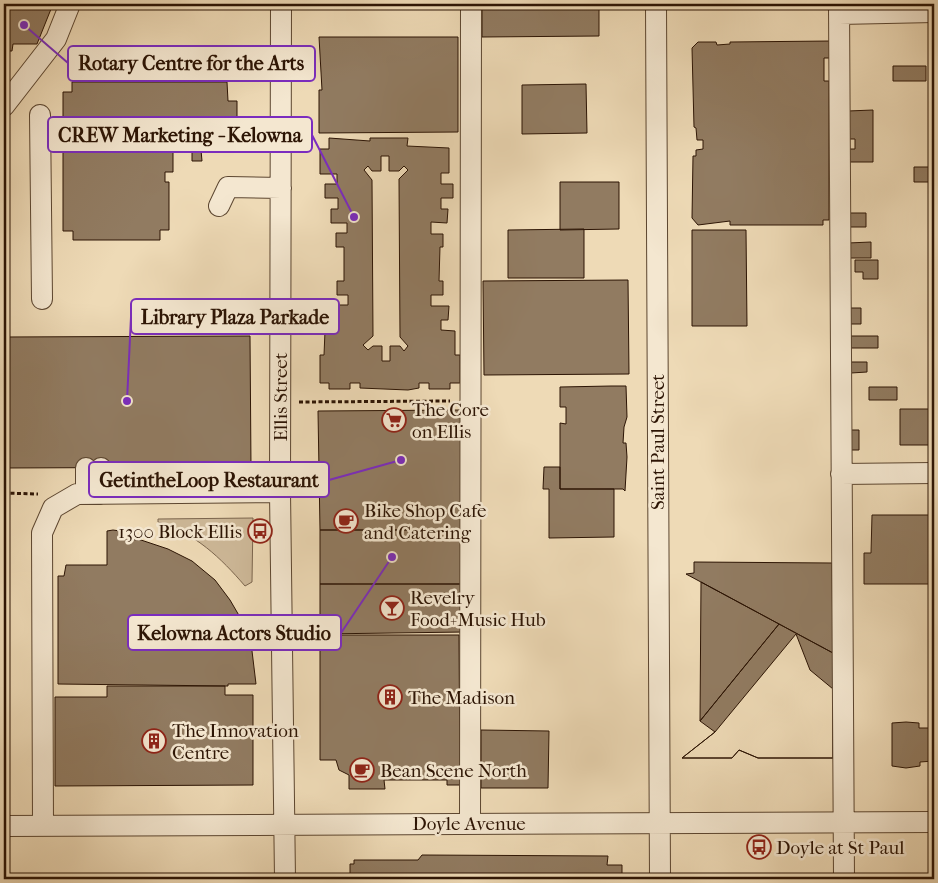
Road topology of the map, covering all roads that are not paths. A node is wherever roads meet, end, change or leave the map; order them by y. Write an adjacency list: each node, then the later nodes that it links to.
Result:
1 (70, 4): 7 (street)
2 (282, 4): 9 (street, Ellis Street)
3 (471, 4): 20 (street)
4 (656, 4): 17 (street, Saint Paul Street)
5 (839, 9): 6 (street); 14 (street)
6 (934, 12)
7 (4, 106)
8 (40, 115): 11 (street)
9 (281, 188): 10 (street); 15 (street, Ellis Street)
10 (219, 206)
11 (42, 299)
12 (93, 468): 16 (street)
13 (934, 473): 14 (street)
14 (841, 474): 18 (street)
15 (280, 492): 16 (street); 21 (street, Ellis Street)
16 (94, 494): 22 (street)
17 (660, 822): 18 (street, Doyle Avenue); 20 (street, Doyle Avenue); 25 (street, Saint Paul Street)
18 (844, 822): 19 (street, Doyle Avenue); 26 (street)
19 (934, 822)
20 (470, 823): 21 (street, Doyle Avenue)
21 (286, 824): 22 (street, Doyle Avenue); 24 (street, Ellis Street)
22 (42, 825): 23 (street, Doyle Avenue)
23 (4, 826)
24 (285, 879)
25 (660, 879)
26 (844, 879)

